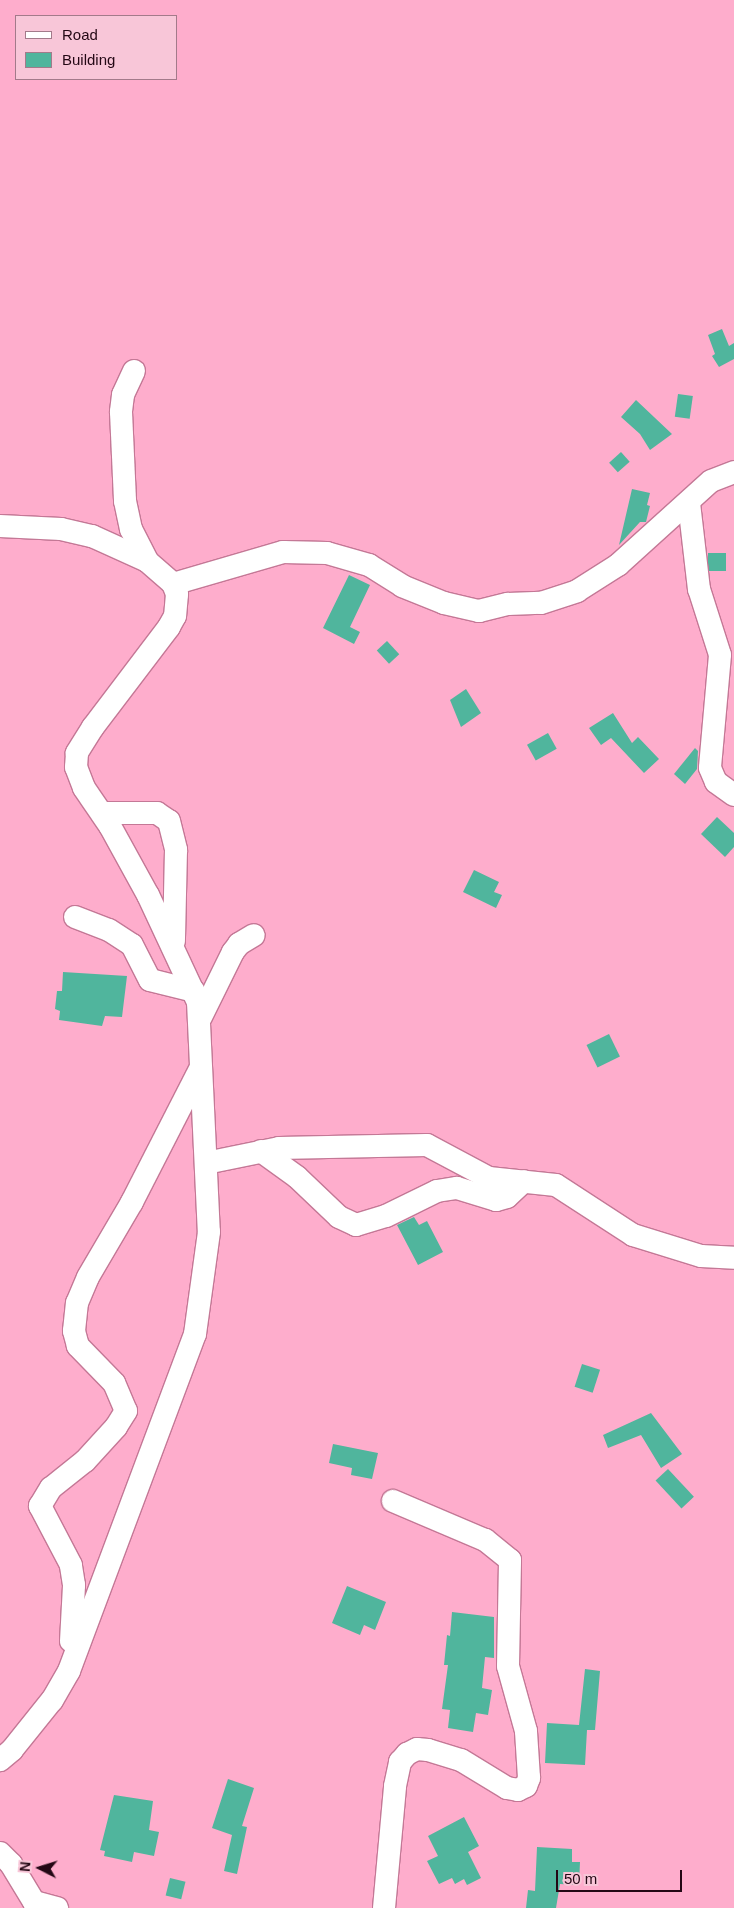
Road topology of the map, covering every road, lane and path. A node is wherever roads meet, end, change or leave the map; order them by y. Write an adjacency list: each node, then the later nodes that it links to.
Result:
1 (134, 372): 5 (street)
2 (734, 472): 3 (street)
3 (689, 503): 6 (street); 7 (street)
4 (0, 526): 5 (street)
5 (147, 561): 6 (street)
6 (173, 584): 8 (street)
7 (734, 795)
8 (102, 813): 11 (street); 11 (street)
9 (75, 917): 12 (street)
10 (254, 935): 13 (street)
11 (174, 952): 12 (street)
12 (194, 991): 13 (street)
13 (200, 1017): 14 (street)
14 (200, 1069): 16 (street); 20 (street)
15 (261, 1150): 16 (street); 17 (street); 17 (street)
16 (206, 1163): 20 (street)
17 (524, 1181): 18 (street)
18 (734, 1258)
19 (393, 1501): 24 (street)
20 (69, 1671): 21 (street)
21 (0, 1760)
22 (0, 1853): 23 (street)
23 (57, 1908)
24 (384, 1908)

